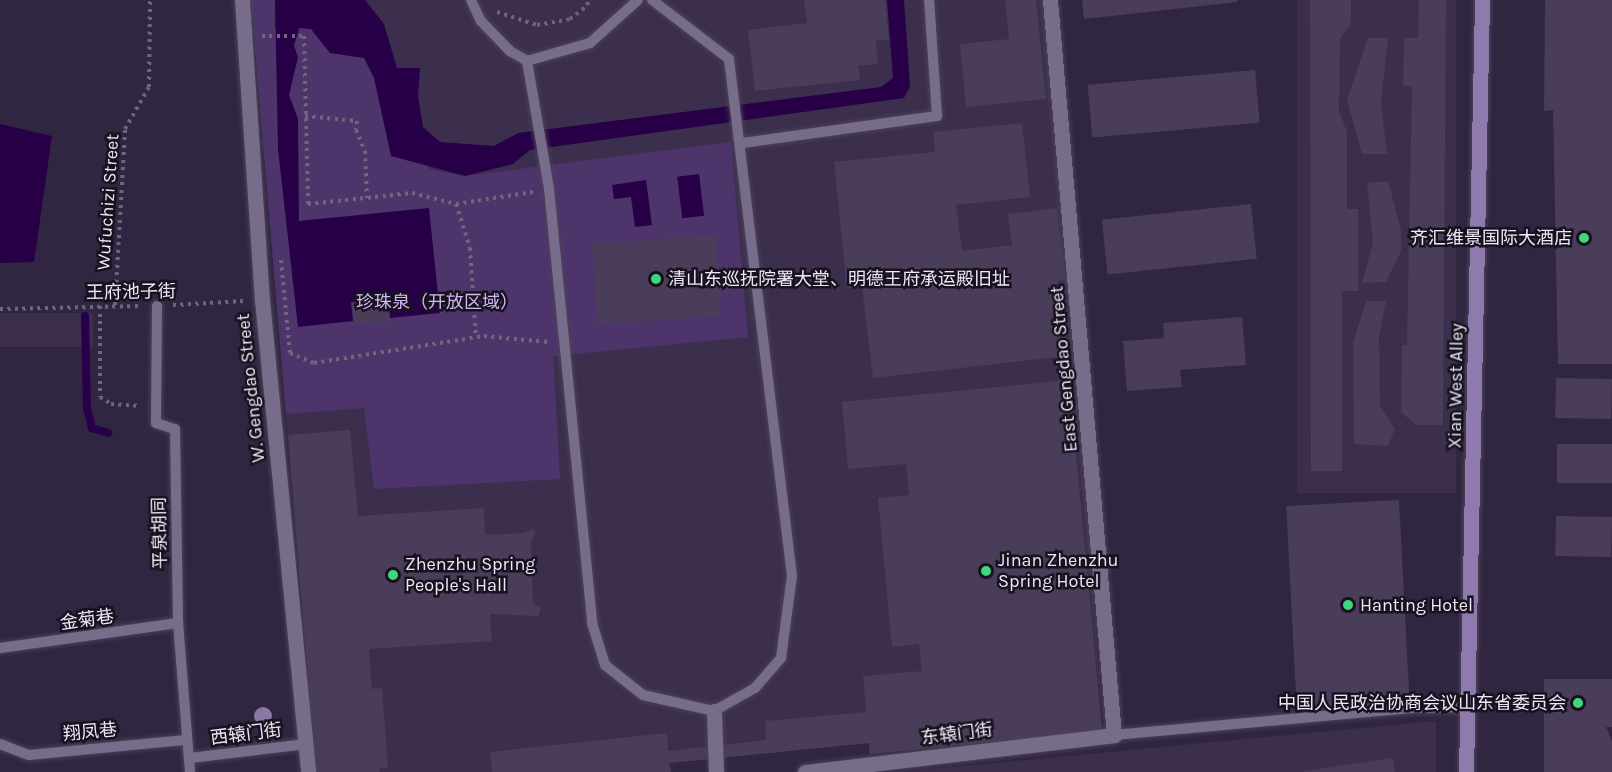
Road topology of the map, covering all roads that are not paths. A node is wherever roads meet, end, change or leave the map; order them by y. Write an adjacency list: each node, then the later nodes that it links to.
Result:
1 (242, 0): 18 (street, W. Gengdao Street)
2 (471, 0): 8 (lane)
3 (638, 0): 8 (lane)
4 (652, 0): 9 (lane)
5 (928, 0): 9 (lane)
6 (1050, 0): 15 (street, East Gengdao Street)
7 (1482, 0): 13 (main road, Xian West Alley)
8 (527, 61): 14 (lane)
9 (741, 143): 14 (lane)
10 (157, 306): 11 (lane, 平泉胡同)
11 (178, 623): 12 (lane, 金菊巷); 16 (lane, 平泉胡同)
12 (0, 648)
13 (1468, 707): 15 (lane); 24 (main road, Xian West Alley)
14 (714, 711): 22 (street)
15 (1114, 735): 23 (street, 东辕门街)
16 (186, 740): 17 (lane, 翔凤巷); 19 (lane, 平泉胡同)
17 (0, 744)
18 (306, 744): 19 (lane, 西辕门街); 21 (street, W. Gengdao Street)
19 (190, 758): 20 (lane, 平泉胡同)
20 (190, 772)
21 (308, 772)
22 (716, 772)
23 (805, 772)
24 (1466, 772)

